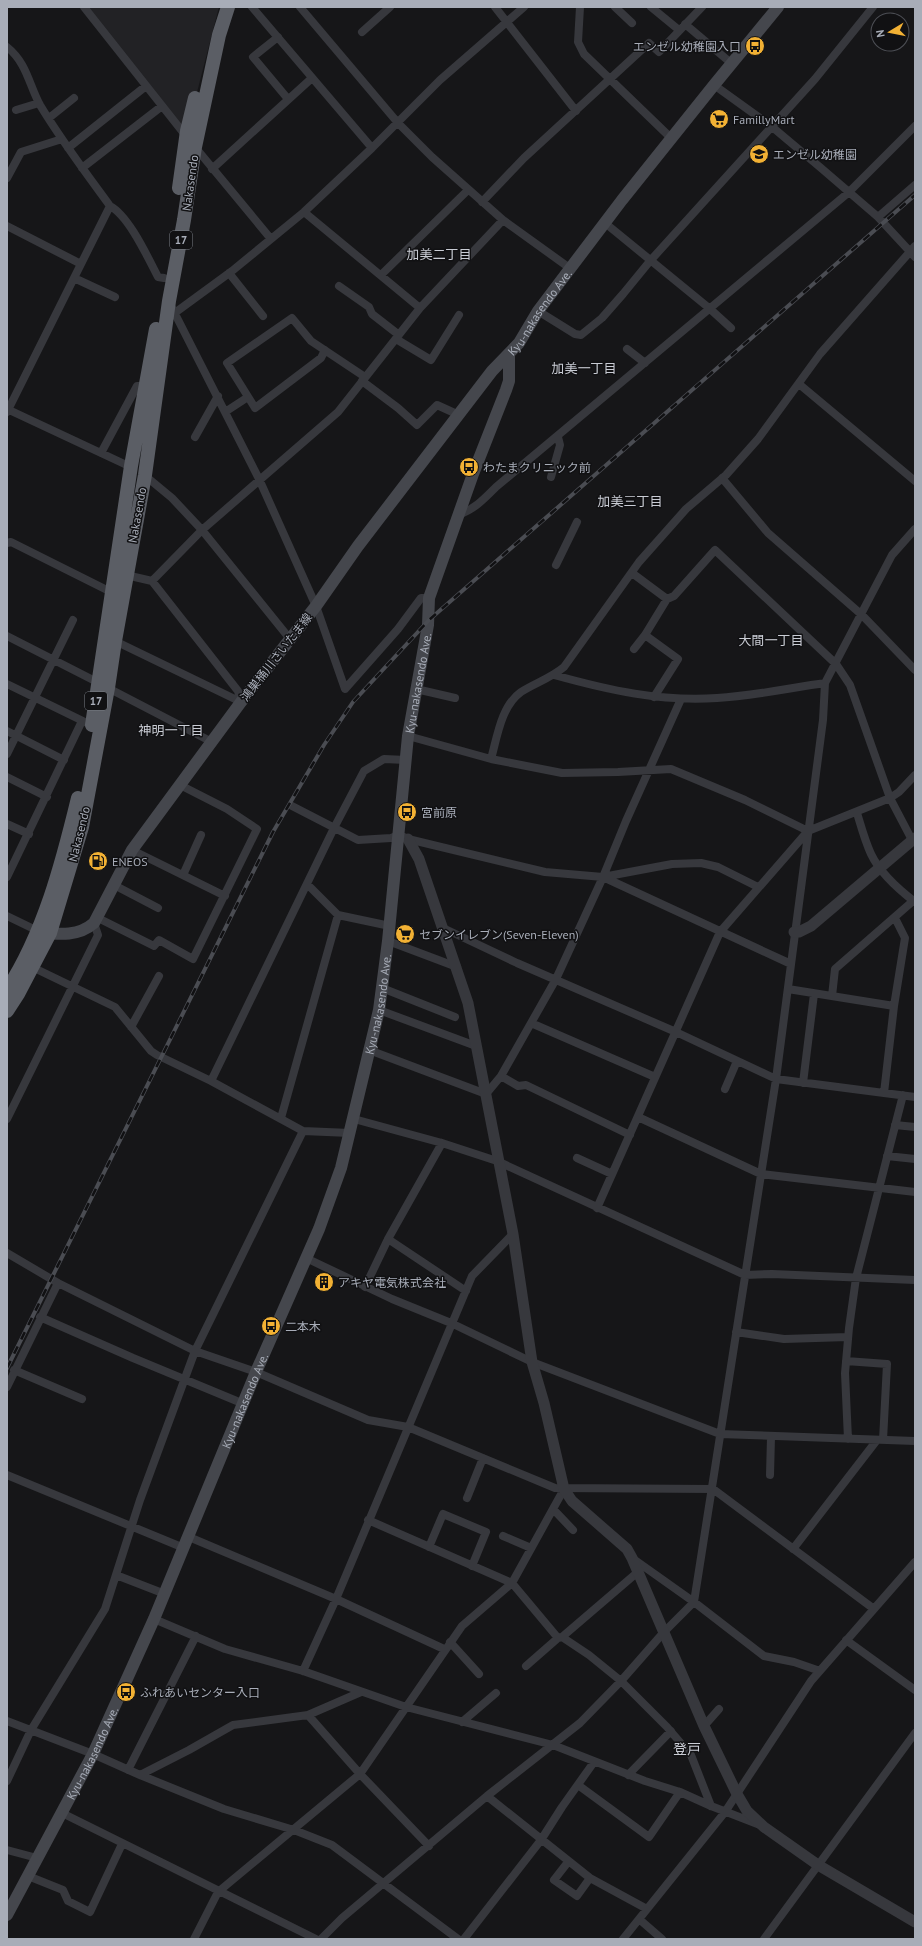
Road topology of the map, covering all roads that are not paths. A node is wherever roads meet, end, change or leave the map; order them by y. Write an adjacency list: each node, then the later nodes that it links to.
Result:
1 (84, 7): 25 (street)
2 (219, 7): 36 (highway, Nakasendo / 17)
3 (228, 7): 39 (highway, Nakasendo / 17)
4 (252, 7): 19 (street)
5 (300, 7): 33 (street)
6 (390, 7): 18 (street)
7 (495, 7): 15 (street)
8 (524, 7): 15 (street)
9 (580, 7): 23 (street)
10 (615, 7): 16 (street)
11 (652, 7): 17 (street)
12 (702, 7): 17 (street)
13 (778, 7): 21 (main road, Kyu-nakasendo Ave.)
14 (873, 7): 34 (street)
15 (507, 21): 31 (street); 33 (street)
16 (632, 23)
17 (682, 27): 21 (street); 23 (street)
18 (362, 32)
19 (278, 37): 22 (street); 27 (street)
20 (7, 47): 28 (street)
21 (731, 63): 24 (main road, Kyu-nakasendo Ave.)
22 (312, 78): 27 (street); 41 (street)
23 (610, 79): 31 (street); 37 (street)
24 (714, 85): 34 (street); 37 (main road, Kyu-nakasendo Ave.)
25 (146, 86): 29 (street); 40 (street)
26 (74, 98): 32 (street)
27 (288, 99): 44 (street)
28 (39, 103): 30 (street); 32 (street)
29 (162, 106): 36 (street); 43 (street)
30 (16, 110)
31 (576, 111): 49 (street)
32 (49, 118): 38 (street)
33 (398, 123): 41 (street); 47 (street)
34 (771, 126): 48 (street); 58 (street)
35 (915, 126): 48 (street)
36 (186, 136): 64 (highway, Nakasendo / 17)
37 (671, 138): 54 (main road, Kyu-nakasendo Ave.)
38 (62, 139): 40 (street); 42 (street)
39 (195, 147): 44 (street); 67 (highway, Nakasendo / 17)
40 (68, 148): 43 (street)
41 (372, 148): 51 (street)
42 (11, 160): 45 (street)
43 (82, 168): 50 (street)
44 (212, 168): 56 (street)
45 (7, 178)
46 (915, 185): 52 (street)
47 (468, 190): 49 (street); 62 (street)
48 (848, 193): 52 (street); 69 (street)
49 (482, 202): 53 (street)
50 (110, 206): 59 (street); 64 (street)
51 (304, 212): 56 (street); 62 (street)
52 (878, 217): 57 (street)
53 (503, 220): 60 (street); 68 (street)
54 (605, 223): 58 (street); 60 (main road, Kyu-nakasendo Ave.)
55 (7, 226): 59 (street)
56 (271, 239): 61 (street)
57 (913, 252): 80 (street)
58 (650, 261): 69 (street); 70 (street)
59 (81, 264): 63 (street)
60 (571, 268): 70 (main road, Kyu-nakasendo Ave.)
61 (229, 273): 67 (street); 72 (street)
62 (381, 275): 68 (street)
63 (74, 278): 66 (street); 84 (street)
64 (164, 278): 81 (highway, Nakasendo / 17)
65 (339, 286): 74 (street)
66 (115, 297)
67 (172, 307): 82 (street); 91 (highway, Nakasendo / 17)
68 (420, 308): 74 (street)
69 (710, 308): 73 (street); 78 (street)
70 (538, 311): 77 (main road, Kyu-nakasendo Ave.)
71 (459, 315): 74 (street)
72 (263, 316)
73 (731, 328)
74 (397, 337): 79 (street)
75 (626, 349): 78 (street)
76 (325, 350): 79 (street); 83 (street); 83 (street)
77 (509, 354): 86 (main road, 鴻巣桶川さいたま線); 96 (main road, Kyu-nakasendo Ave.)
78 (646, 363): 88 (street)
79 (364, 379): 86 (street); 94 (street)
80 (799, 384): 93 (street); 95 (street)
81 (146, 386): 89 (street); 90 (highway, Nakasendo / 17)
82 (218, 396): 85 (street); 87 (street)
83 (248, 397): 85 (street)
84 (7, 410): 89 (street)
85 (226, 412): 94 (street)
86 (459, 415): 108 (main road, 鴻巣桶川さいたま線)
87 (195, 437)
88 (558, 437): 92 (street); 96 (street)
89 (101, 453): 90 (street)
90 (131, 466): 91 (street); 105 (highway, Nakasendo / 17)
91 (145, 475): 99 (street); 103 (highway, Nakasendo / 17)
92 (551, 476)
93 (722, 478): 102 (street); 109 (street)
94 (259, 479): 99 (street); 108 (street)
95 (915, 481)
96 (458, 515): 106 (main road, Kyu-nakasendo Ave.)
97 (577, 522): 101 (street)
98 (915, 529): 109 (street)
99 (202, 530): 104 (street); 113 (street)
100 (7, 543): 105 (street)
101 (556, 565)
102 (632, 573): 107 (street); 119 (street)
103 (126, 575): 104 (street); 114 (highway, Nakasendo / 17)
104 (152, 581): 128 (street)
105 (113, 592): 122 (highway, Nakasendo / 17)
106 (429, 598): 108 (street); 123 (main road, Kyu-nakasendo Ave.)
107 (667, 599): 111 (street); 117 (street)
108 (316, 606): 113 (main road, 鴻巣桶川さいたま線)
109 (862, 615): 117 (street); 118 (street)
110 (73, 620): 116 (street)
111 (644, 635): 115 (street); 124 (street)
112 (7, 636): 116 (street)
113 (290, 639): 128 (main road, 鴻巣桶川さいたま線)
114 (115, 641): 122 (highway, Nakasendo / 17); 128 (street)
115 (634, 649)
116 (54, 659): 122 (street); 125 (street)
117 (836, 664): 120 (street); 143 (street)
118 (915, 670)
119 (554, 675): 124 (street); 135 (street)
120 (826, 683): 127 (street); 148 (street)
121 (7, 684): 125 (street)
122 (103, 685): 129 (highway, Nakasendo / 17); 133 (street); 170 (highway, Nakasendo / 17)
123 (416, 689): 126 (street); 132 (main road, Kyu-nakasendo Ave.)
124 (654, 697): 127 (street)
125 (35, 698): 129 (street); 131 (street)
126 (456, 698)
127 (681, 699): 138 (street)
128 (241, 702): 133 (main road, 鴻巣桶川さいたま線)
129 (87, 723): 136 (street); 170 (highway, Nakasendo / 17)
130 (7, 731): 131 (street)
131 (16, 736): 134 (street); 136 (street)
132 (408, 736): 135 (street); 137 (main road, Kyu-nakasendo Ave.)
133 (212, 742): 141 (main road, 鴻巣桶川さいたま線)
134 (7, 754)
135 (491, 759): 138 (street)
136 (64, 760): 142 (street)
137 (406, 760): 147 (street); 151 (main road, Kyu-nakasendo Ave.)
138 (649, 771): 148 (street); 157 (street)
139 (915, 775): 143 (street)
140 (7, 777): 142 (street)
141 (180, 785): 153 (main road, 鴻巣桶川さいたま線); 161 (street)
142 (47, 797): 149 (street)
143 (890, 798): 145 (street); 152 (street)
144 (292, 806): 147 (street)
145 (857, 813): 148 (street); 154 (street)
146 (7, 824): 149 (street)
147 (334, 828): 151 (street); 158 (street)
148 (808, 831): 160 (street); 172 (street)
149 (29, 834): 156 (street)
150 (202, 835): 155 (street)
151 (404, 837): 157 (street); 168 (main road, Kyu-nakasendo Ave.); 169 (street)
152 (914, 839): 154 (street)
153 (132, 850): 155 (street); 159 (main road, 鴻巣桶川さいたま線)
154 (880, 868): 162 (street); 172 (street)
155 (183, 874): 161 (street)
156 (7, 877)
157 (603, 877): 160 (street); 171 (street); 178 (street)
158 (307, 884): 164 (street); 198 (street)
159 (114, 885): 163 (street); 167 (main road, 鴻巣桶川さいたま線)
160 (758, 887): 171 (street)
161 (226, 896): 167 (street)
162 (914, 901): 166 (street)
163 (158, 908)
164 (338, 914): 168 (street); 206 (street)
165 (7, 916): 170 (street)
166 (895, 918): 184 (street); 185 (street)
167 (96, 920): 170 (main road); 179 (street)
168 (390, 926): 173 (main road, Kyu-nakasendo Ave.)
169 (443, 928): 176 (street); 178 (street)
170 (44, 932): 175 (highway, Nakasendo / 17); 182 (highway, Nakasendo / 17)
171 (720, 932): 174 (street); 191 (street)
172 (794, 932): 174 (street)
173 (388, 941): 176 (street); 180 (main road, Kyu-nakasendo Ave.)
174 (791, 964): 181 (street)
175 (32, 967): 179 (street); 187 (highway, Nakasendo / 17)
176 (457, 967): 192 (street)
177 (160, 976): 190 (street)
178 (556, 979): 189 (street); 191 (street)
179 (73, 986): 190 (street); 207 (street)
180 (382, 988): 186 (main road, Kyu-nakasendo Ave.); 188 (street)
181 (788, 989): 183 (street); 197 (street)
182 (7, 990)
183 (814, 994): 184 (street); 199 (street)
184 (832, 996): 185 (street)
185 (894, 1006): 201 (street)
186 (379, 1010): 192 (street); 193 (main road, Kyu-nakasendo Ave.)
187 (7, 1011)
188 (455, 1017)
189 (531, 1023): 195 (street); 196 (street)
190 (131, 1027): 198 (street)
191 (676, 1032): 194 (street); 196 (street)
192 (476, 1046): 202 (street)
193 (369, 1050): 202 (street); 208 (main road, Kyu-nakasendo Ave.)
194 (737, 1061): 197 (street); 200 (street)
195 (501, 1076): 202 (street); 213 (street)
196 (655, 1077): 205 (street)
197 (776, 1079): 199 (street); 220 (street)
198 (211, 1081): 206 (street)
199 (803, 1083): 201 (street)
200 (725, 1089)
201 (884, 1093): 203 (street)
202 (486, 1094): 218 (street)
203 (903, 1095): 204 (street); 209 (street)
204 (915, 1097)
205 (638, 1117): 213 (street); 220 (street)
206 (281, 1118): 211 (street)
207 (7, 1119)
208 (354, 1119): 212 (main road, Kyu-nakasendo Ave.); 214 (street)
209 (895, 1125): 210 (street); 215 (street)
210 (915, 1127)
211 (303, 1131): 212 (street); 238 (street)
212 (350, 1133): 227 (main road, Kyu-nakasendo Ave.)
213 (630, 1134): 219 (street)
214 (442, 1143): 218 (street); 225 (street)
215 (887, 1156): 217 (street); 221 (street)
216 (577, 1158): 219 (street)
217 (915, 1159)
218 (497, 1161): 223 (street); 224 (street)
219 (612, 1174): 223 (street)
220 (762, 1174): 221 (street); 228 (street)
221 (879, 1188): 222 (street); 229 (street)
222 (915, 1192)
223 (597, 1208): 228 (street)
224 (512, 1234): 233 (street); 240 (street)
225 (388, 1239): 232 (street); 233 (street)
226 (7, 1253): 231 (street)
227 (306, 1258): 232 (street); 242 (main road, Kyu-nakasendo Ave.)
228 (745, 1275): 229 (street); 236 (street)
229 (856, 1278): 230 (street); 237 (street)
230 (915, 1280)
231 (58, 1283): 234 (street); 238 (street)
232 (365, 1287): 235 (street)
233 (466, 1291): 235 (street)
234 (40, 1317): 241 (street); 243 (street)
235 (452, 1323): 240 (street); 247 (street)
236 (736, 1332): 237 (street); 248 (street)
237 (848, 1337): 239 (street)
238 (195, 1350): 242 (street); 243 (street)
239 (846, 1361): 250 (street); 251 (street)
240 (532, 1362): 248 (street); 256 (street)
241 (14, 1370): 244 (street); 245 (street)
242 (256, 1372): 246 (main road, Kyu-nakasendo Ave.); 247 (street)
243 (185, 1379): 246 (street); 261 (street)
244 (7, 1387)
245 (82, 1399)
246 (244, 1404): 264 (main road, Kyu-nakasendo Ave.)
247 (408, 1427): 253 (street); 260 (street)
248 (720, 1434): 249 (street); 257 (street)
249 (772, 1437): 250 (street); 255 (street)
250 (848, 1439): 251 (street)
251 (880, 1440): 252 (street); 267 (street)
252 (915, 1441)
253 (483, 1458): 256 (street); 258 (street)
254 (7, 1475): 261 (street)
255 (770, 1475)
256 (564, 1489): 257 (street); 259 (street); 268 (street)
257 (713, 1489): 267 (street); 276 (street)
258 (467, 1498)
259 (553, 1509): 262 (street); 266 (street)
260 (368, 1520): 265 (street); 275 (street)
261 (132, 1526): 264 (street); 272 (street)
262 (573, 1530)
263 (503, 1536): 266 (street)
264 (186, 1543): 274 (main road, Kyu-nakasendo Ave.); 275 (street)
265 (428, 1547): 270 (street); 270 (street)
266 (531, 1548): 273 (street)
267 (793, 1549): 277 (street)
268 (632, 1558): 271 (street); 276 (street)
269 (915, 1562): 277 (street)
270 (472, 1566): 273 (street)
271 (639, 1571): 279 (street); 281 (street)
272 (116, 1575): 274 (street); 298 (street)
273 (512, 1583): 281 (street); 283 (street)
274 (165, 1594): 278 (main road, Kyu-nakasendo Ave.)
275 (336, 1599): 283 (street); 285 (street)
276 (694, 1602): 279 (street); 286 (street)
277 (874, 1609): 282 (street)
278 (154, 1618): 280 (street); 302 (main road, Kyu-nakasendo Ave.)
279 (664, 1632): 288 (street); 297 (street)
280 (196, 1636): 285 (street); 304 (street)
281 (560, 1638): 284 (street); 288 (street)
282 (846, 1640): 286 (street); 289 (street)
283 (447, 1646): 287 (street); 292 (street)
284 (526, 1666)
285 (303, 1671): 290 (street)
286 (820, 1671): 311 (street)
287 (479, 1674)
288 (621, 1682): 299 (street); 301 (street)
289 (915, 1690)
290 (361, 1692): 292 (street); 294 (street)
291 (496, 1693): 296 (street)
292 (406, 1707): 296 (street); 305 (street)
293 (719, 1709): 297 (street)
294 (308, 1715): 305 (street); 306 (street)
295 (7, 1721): 298 (street)
296 (462, 1722): 301 (street)
297 (704, 1726): 311 (street)
298 (31, 1730): 302 (street); 308 (street)
299 (671, 1731): 307 (street); 313 (street)
300 (915, 1732): 324 (street)
301 (553, 1745): 303 (street); 312 (street)
302 (93, 1754): 304 (street); 315 (main road, Kyu-nakasendo Ave.)
303 (594, 1762): 307 (street); 309 (street)
304 (128, 1770): 306 (street)
305 (360, 1774): 317 (street); 320 (street)
306 (140, 1775): 317 (street)
307 (628, 1775): 310 (street)
308 (7, 1781)
309 (578, 1785): 310 (street); 318 (street)
310 (680, 1792): 313 (street)
311 (737, 1794): 314 (street); 316 (street)
312 (487, 1796): 318 (street); 320 (street)
313 (710, 1806): 314 (street)
314 (725, 1812): 316 (street); 329 (street)
315 (62, 1814): 319 (street); 322 (main road, Kyu-nakasendo Ave.)
316 (764, 1827): 324 (street)
317 (294, 1830): 327 (street); 328 (street)
318 (541, 1840): 323 (street); 337 (street)
319 (122, 1844): 325 (street); 328 (street)
320 (429, 1846): 327 (street)
321 (7, 1850): 322 (street)
322 (37, 1858): 325 (main road, Kyu-nakasendo Ave.)
323 (568, 1862): 326 (street); 326 (street)
324 (818, 1865): 332 (street); 340 (street)
325 (28, 1876): 330 (main road, Kyu-nakasendo Ave.)
326 (590, 1878): 329 (street)
327 (384, 1882): 335 (street); 336 (street)
328 (218, 1892): 333 (street); 334 (street)
329 (647, 1909): 331 (street)
330 (7, 1915)
331 (638, 1919): 338 (street); 339 (street)
332 (915, 1922)
333 (194, 1939)
334 (316, 1939)
335 (321, 1939)
336 (458, 1939)
337 (464, 1939)
338 (623, 1939)
339 (662, 1939)
340 (764, 1939)

